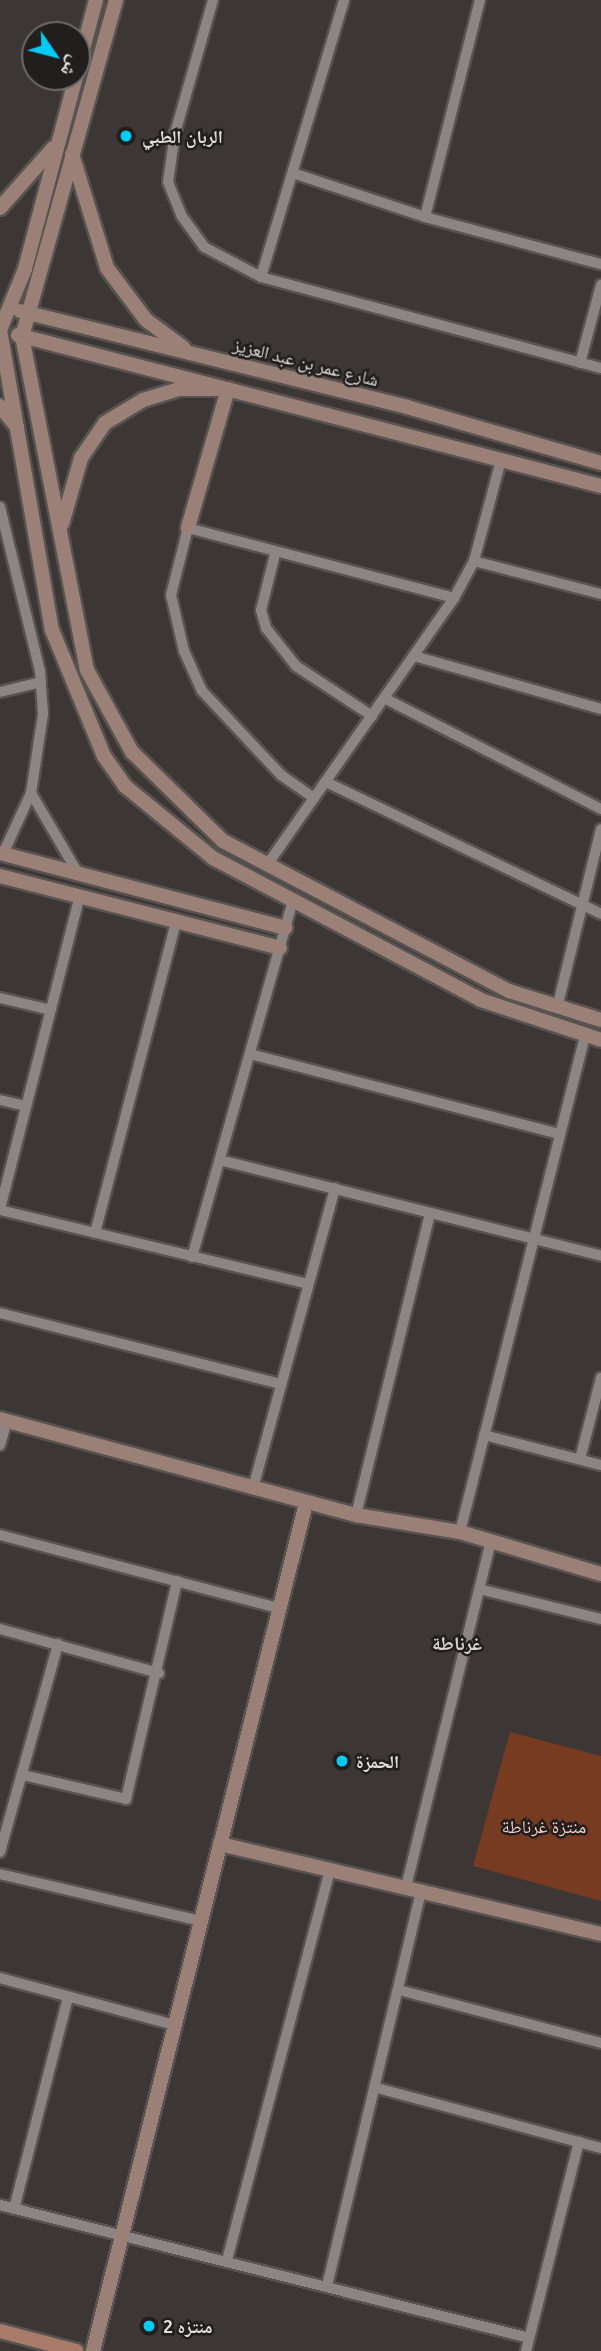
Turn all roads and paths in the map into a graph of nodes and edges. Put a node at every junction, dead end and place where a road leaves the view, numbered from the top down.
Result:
1 (96, 0) edge
2 (116, 0) edge
3 (213, 0) edge
4 (344, 0) edge
5 (480, 0) edge
6 (90, 21) edge
7 (71, 91) edge
8 (58, 142) junction
9 (71, 151) junction
10 (296, 174) junction
11 (0, 208) edge
12 (425, 217) junction
13 (601, 264) edge
14 (261, 277) junction
15 (601, 285) edge
16 (4, 307) edge
17 (27, 312) junction
18 (0, 330) edge
19 (22, 336) junction
20 (191, 353) junction
21 (580, 363) junction
22 (601, 368) edge
23 (228, 389) junction
24 (0, 406) edge
25 (18, 428) junction
26 (501, 460) junction
27 (601, 463) edge
28 (601, 486) edge
29 (0, 507) edge
30 (188, 528) junction
31 (62, 539) junction
32 (275, 554) junction
33 (474, 561) junction
34 (601, 594) edge
35 (454, 598) junction
36 (414, 656) junction
37 (41, 682) junction
38 (0, 692) edge
39 (384, 698) junction
40 (601, 709) edge
41 (372, 716) junction
42 (326, 782) junction
43 (31, 793) junction
44 (314, 798) junction
45 (601, 809) edge
46 (601, 829) edge
47 (1, 854) edge
48 (267, 865) junction
49 (78, 873) junction
50 (0, 876) edge
51 (80, 896) junction
52 (293, 900) junction
53 (581, 909) junction
54 (601, 914) edge
55 (176, 921) junction
56 (285, 928) junction
57 (280, 948) junction
58 (0, 998) edge
59 (557, 1008) junction
60 (51, 1010) junction
61 (601, 1020) edge
62 (585, 1036) junction
63 (601, 1040) edge
64 (250, 1054) junction
65 (0, 1100) edge
66 (26, 1106) junction
67 (560, 1134) junction
68 (220, 1160) junction
69 (334, 1188) junction
70 (0, 1210) edge
71 (430, 1213) junction
72 (94, 1233) junction
73 (533, 1239) junction
74 (601, 1256) edge
75 (192, 1257) junction
76 (308, 1284) junction
77 (0, 1313) edge
78 (601, 1378) edge
79 (281, 1384) junction
80 (4, 1420) edge
81 (484, 1435) junction
82 (0, 1446) edge
83 (580, 1459) junction
84 (601, 1465) edge
85 (253, 1488) junction
86 (306, 1503) junction
87 (356, 1515) junction
88 (460, 1532) junction
89 (0, 1535) edge
90 (489, 1545) junction
91 (601, 1574) edge
92 (177, 1581) junction
93 (479, 1589) junction
94 (279, 1608) junction
95 (601, 1619) edge
96 (0, 1629) edge
97 (58, 1644) junction
98 (159, 1673) junction
99 (23, 1774) junction
100 (220, 1844) junction
101 (0, 1852) edge
102 (330, 1870) junction
103 (0, 1874) edge
104 (413, 1889) junction
105 (201, 1920) junction
106 (601, 1934) edge
107 (0, 1978) edge
108 (399, 1990) junction
109 (68, 1997) junction
110 (174, 2025) junction
111 (601, 2043) edge
112 (377, 2088) junction
113 (579, 2142) junction
114 (601, 2148) edge
115 (0, 2205) edge
116 (14, 2209) junction
117 (122, 2233) junction
118 (227, 2260) junction
119 (327, 2286) junction
120 (0, 2331) edge
121 (529, 2338) junction
122 (76, 2351) edge
123 (93, 2351) edge
124 (526, 2351) edge

1 - 6 street
2 - 9 street
3 - 14 street
4 - 10 street
5 - 12 street
7 - 8 street
8 - 11 street
8 - 16 street
9 - 17 street
9 - 20 street
10 - 12 street
10 - 14 street
12 - 13 street
14 - 21 street
15 - 21 street
16 - 17 street, شارع عمر بن عبد العزيز
16 - 18 street
17 - 19 street
17 - 20 street, شارع عمر بن عبد العزيز
18 - 19 street
18 - 25 street
19 - 23 street
19 - 31 street
20 - 27 street, شارع عمر بن عبد العزيز
21 - 22 street
23 - 26 street
23 - 30 street
23 - 31 street
24 - 25 street
25 - 52 street
26 - 28 street
26 - 33 street
29 - 37 street
30 - 32 street
30 - 44 street
31 - 48 street
32 - 35 street
32 - 41 street
33 - 34 street
33 - 35 street
35 - 36 street
36 - 39 street
36 - 40 street
37 - 38 street
37 - 43 street
39 - 41 street
39 - 45 street
41 - 42 street
42 - 44 street
42 - 53 street
43 - 47 street
43 - 49 street
44 - 48 street
46 - 53 street
47 - 49 street
48 - 59 street
49 - 56 street
50 - 51 street
51 - 55 street
51 - 60 street
52 - 56 street
52 - 62 street
53 - 54 street
53 - 59 street
55 - 57 street
55 - 72 street
56 - 57 street
57 - 64 street
58 - 60 street
59 - 61 street
60 - 66 street
62 - 63 street
62 - 67 street
64 - 67 street
64 - 68 street
65 - 66 street
66 - 70 street
67 - 73 street
68 - 69 street
68 - 75 street
69 - 71 street
69 - 76 street
70 - 72 street
71 - 73 street
71 - 87 street
72 - 75 street
73 - 74 street
73 - 81 street
75 - 76 street
76 - 79 street
77 - 79 street
78 - 83 street
79 - 85 street
80 - 82 street
80 - 85 street
81 - 83 street
81 - 88 street
83 - 84 street
85 - 86 street
86 - 87 street
86 - 94 street
87 - 88 street
88 - 90 street
89 - 92 street
90 - 91 street
90 - 93 street
92 - 94 street
92 - 98 street
93 - 95 street
93 - 104 street
94 - 100 street
96 - 97 street
97 - 98 street
97 - 99 street
98 - 99 street
99 - 101 street
100 - 102 street
100 - 105 street
102 - 104 street
102 - 118 street
103 - 105 street
104 - 106 street
104 - 108 street
105 - 110 street
107 - 109 street
108 - 111 street
108 - 112 street
109 - 110 street
109 - 116 street
110 - 117 street
112 - 113 street
112 - 119 street
113 - 114 street
113 - 121 street
115 - 116 street
116 - 117 street
117 - 118 street
117 - 123 street
118 - 119 street
119 - 121 street
120 - 122 main road
121 - 124 street

